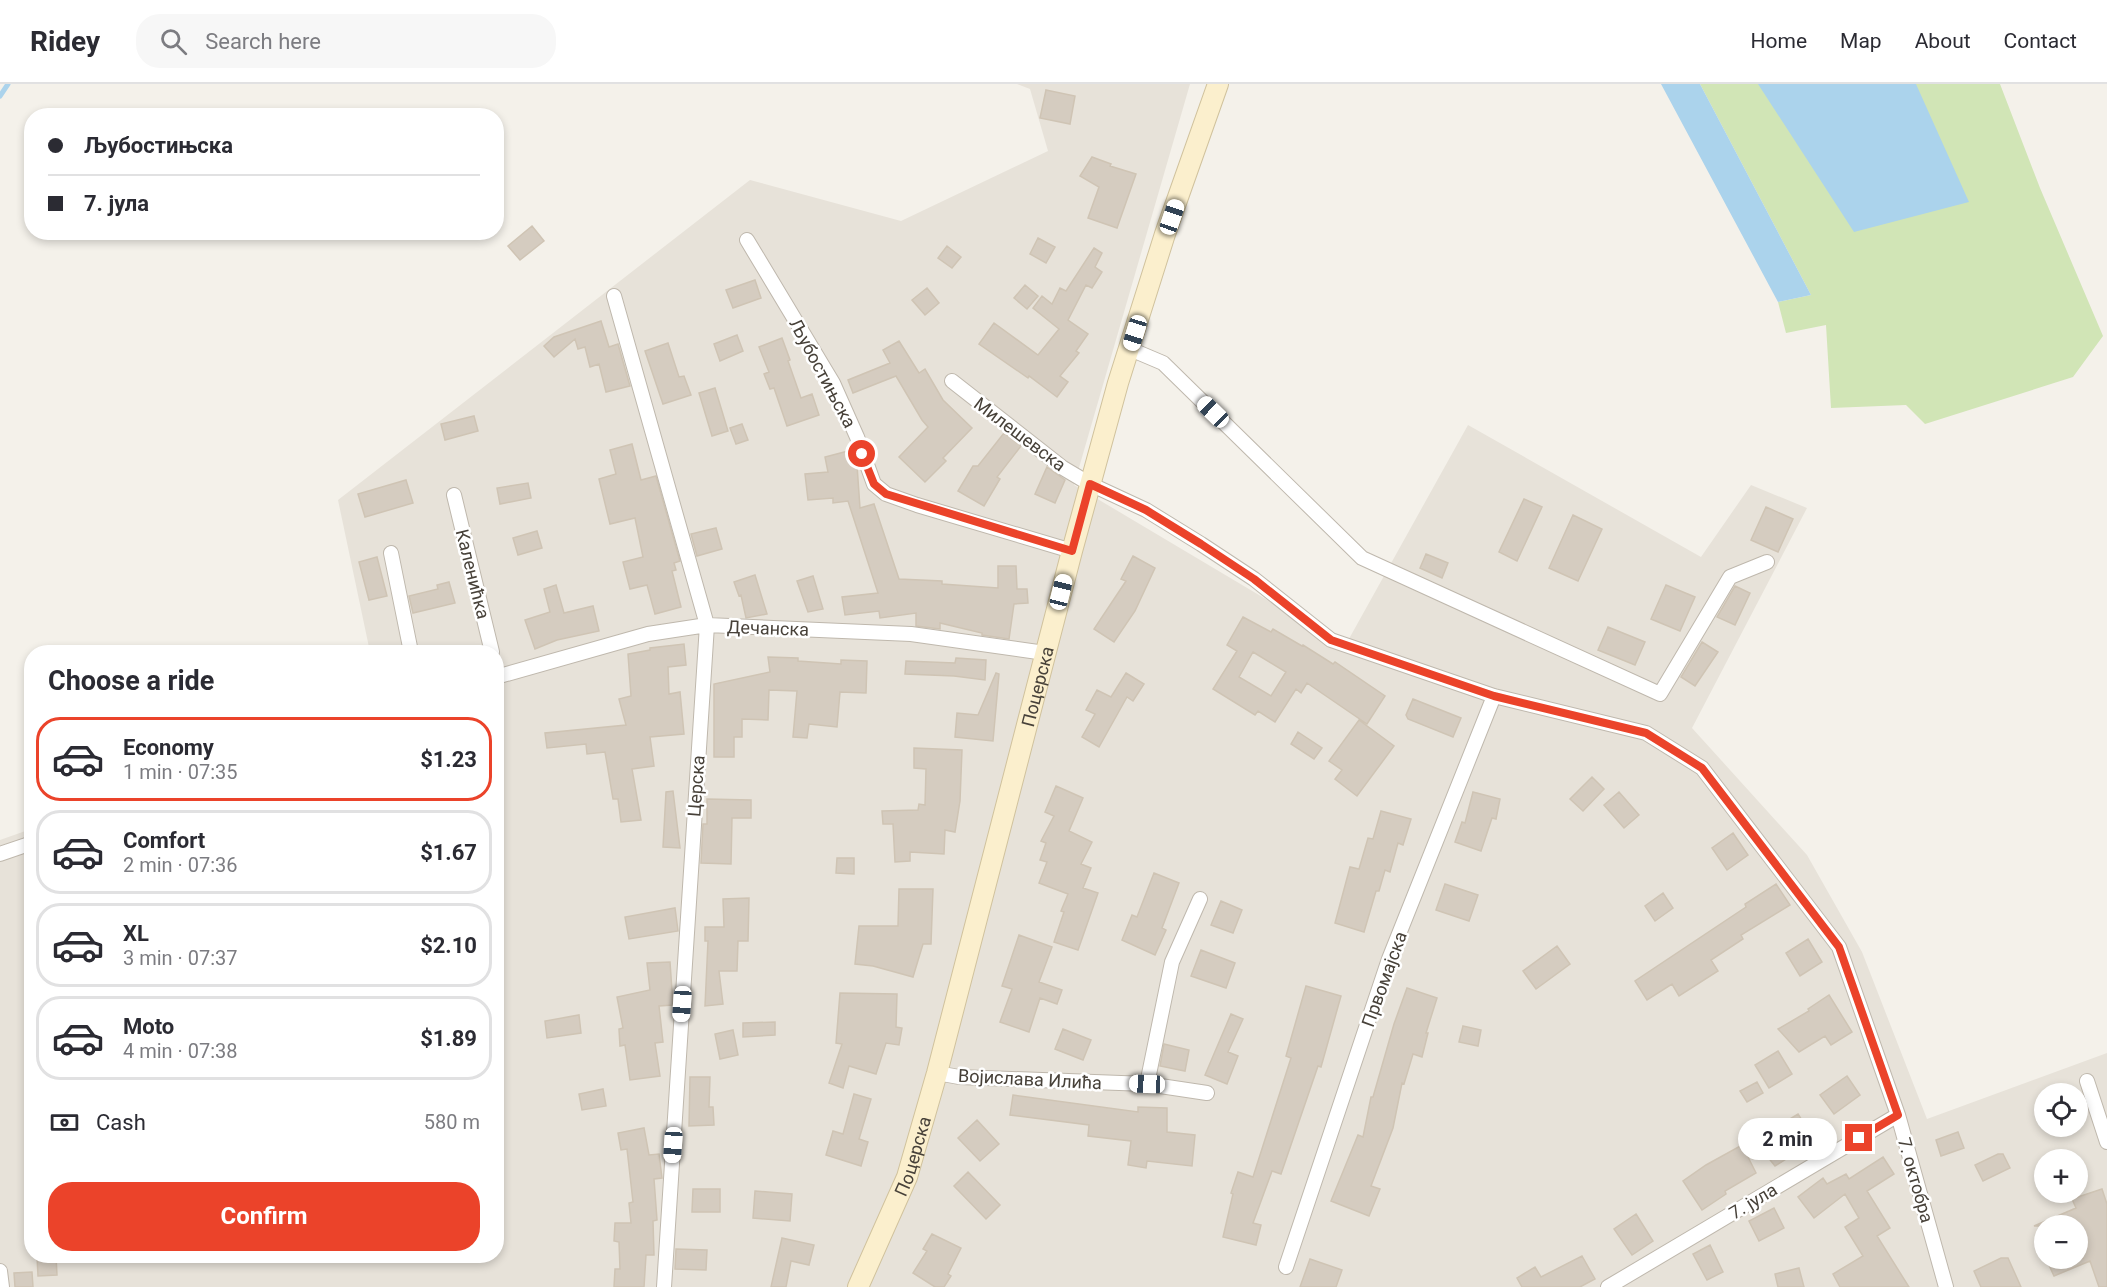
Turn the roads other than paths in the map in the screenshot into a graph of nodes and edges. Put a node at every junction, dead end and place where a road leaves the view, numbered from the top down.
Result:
1 (1218, 84) edge
2 (747, 240) dead end
3 (614, 296) dead end
4 (1130, 349) junction
5 (952, 381) dead end
6 (1090, 484) junction
7 (454, 495) dead end
8 (1072, 551) junction
9 (391, 553) dead end
10 (1767, 562) dead end
11 (707, 626) junction
12 (410, 645) edge
13 (490, 645) edge
14 (1045, 653) junction
15 (504, 674) edge
16 (1494, 696) junction
17 (24, 846) edge
18 (0, 854) edge
19 (1200, 899) dead end
20 (937, 1073) junction
21 (2087, 1081) dead end
22 (1147, 1084) junction
23 (1208, 1094) dead end
24 (1898, 1115) junction
25 (2107, 1143) edge
26 (1286, 1267) dead end
27 (0, 1271) edge
28 (2, 1287) edge
29 (664, 1287) edge
30 (858, 1287) edge
31 (1608, 1287) edge
32 (1946, 1287) edge

1 - 4 main road, Поцерска
2 - 8 street, Љубостињска
3 - 11 street, Церска
4 - 6 main road, Поцерска
4 - 10 street
5 - 6 street, Милешевска
6 - 8 main road, Поцерска
6 - 16 street, 7. октобра
7 - 13 street, Каленићка
8 - 14 main road, Поцерска
9 - 12 street
11 - 14 street, Дечанска
11 - 15 street, Дечанска
11 - 29 street, Церска
14 - 20 main road, Поцерска
16 - 24 street, 7. октобра
16 - 26 street, Првомајска
17 - 18 street
19 - 22 street
20 - 22 street, Војислава Илића
20 - 30 main road, Поцерска
21 - 25 street
22 - 23 street, Војислава Илића
24 - 31 street, 7. јула
24 - 32 street, 7. октобра
27 - 28 street

